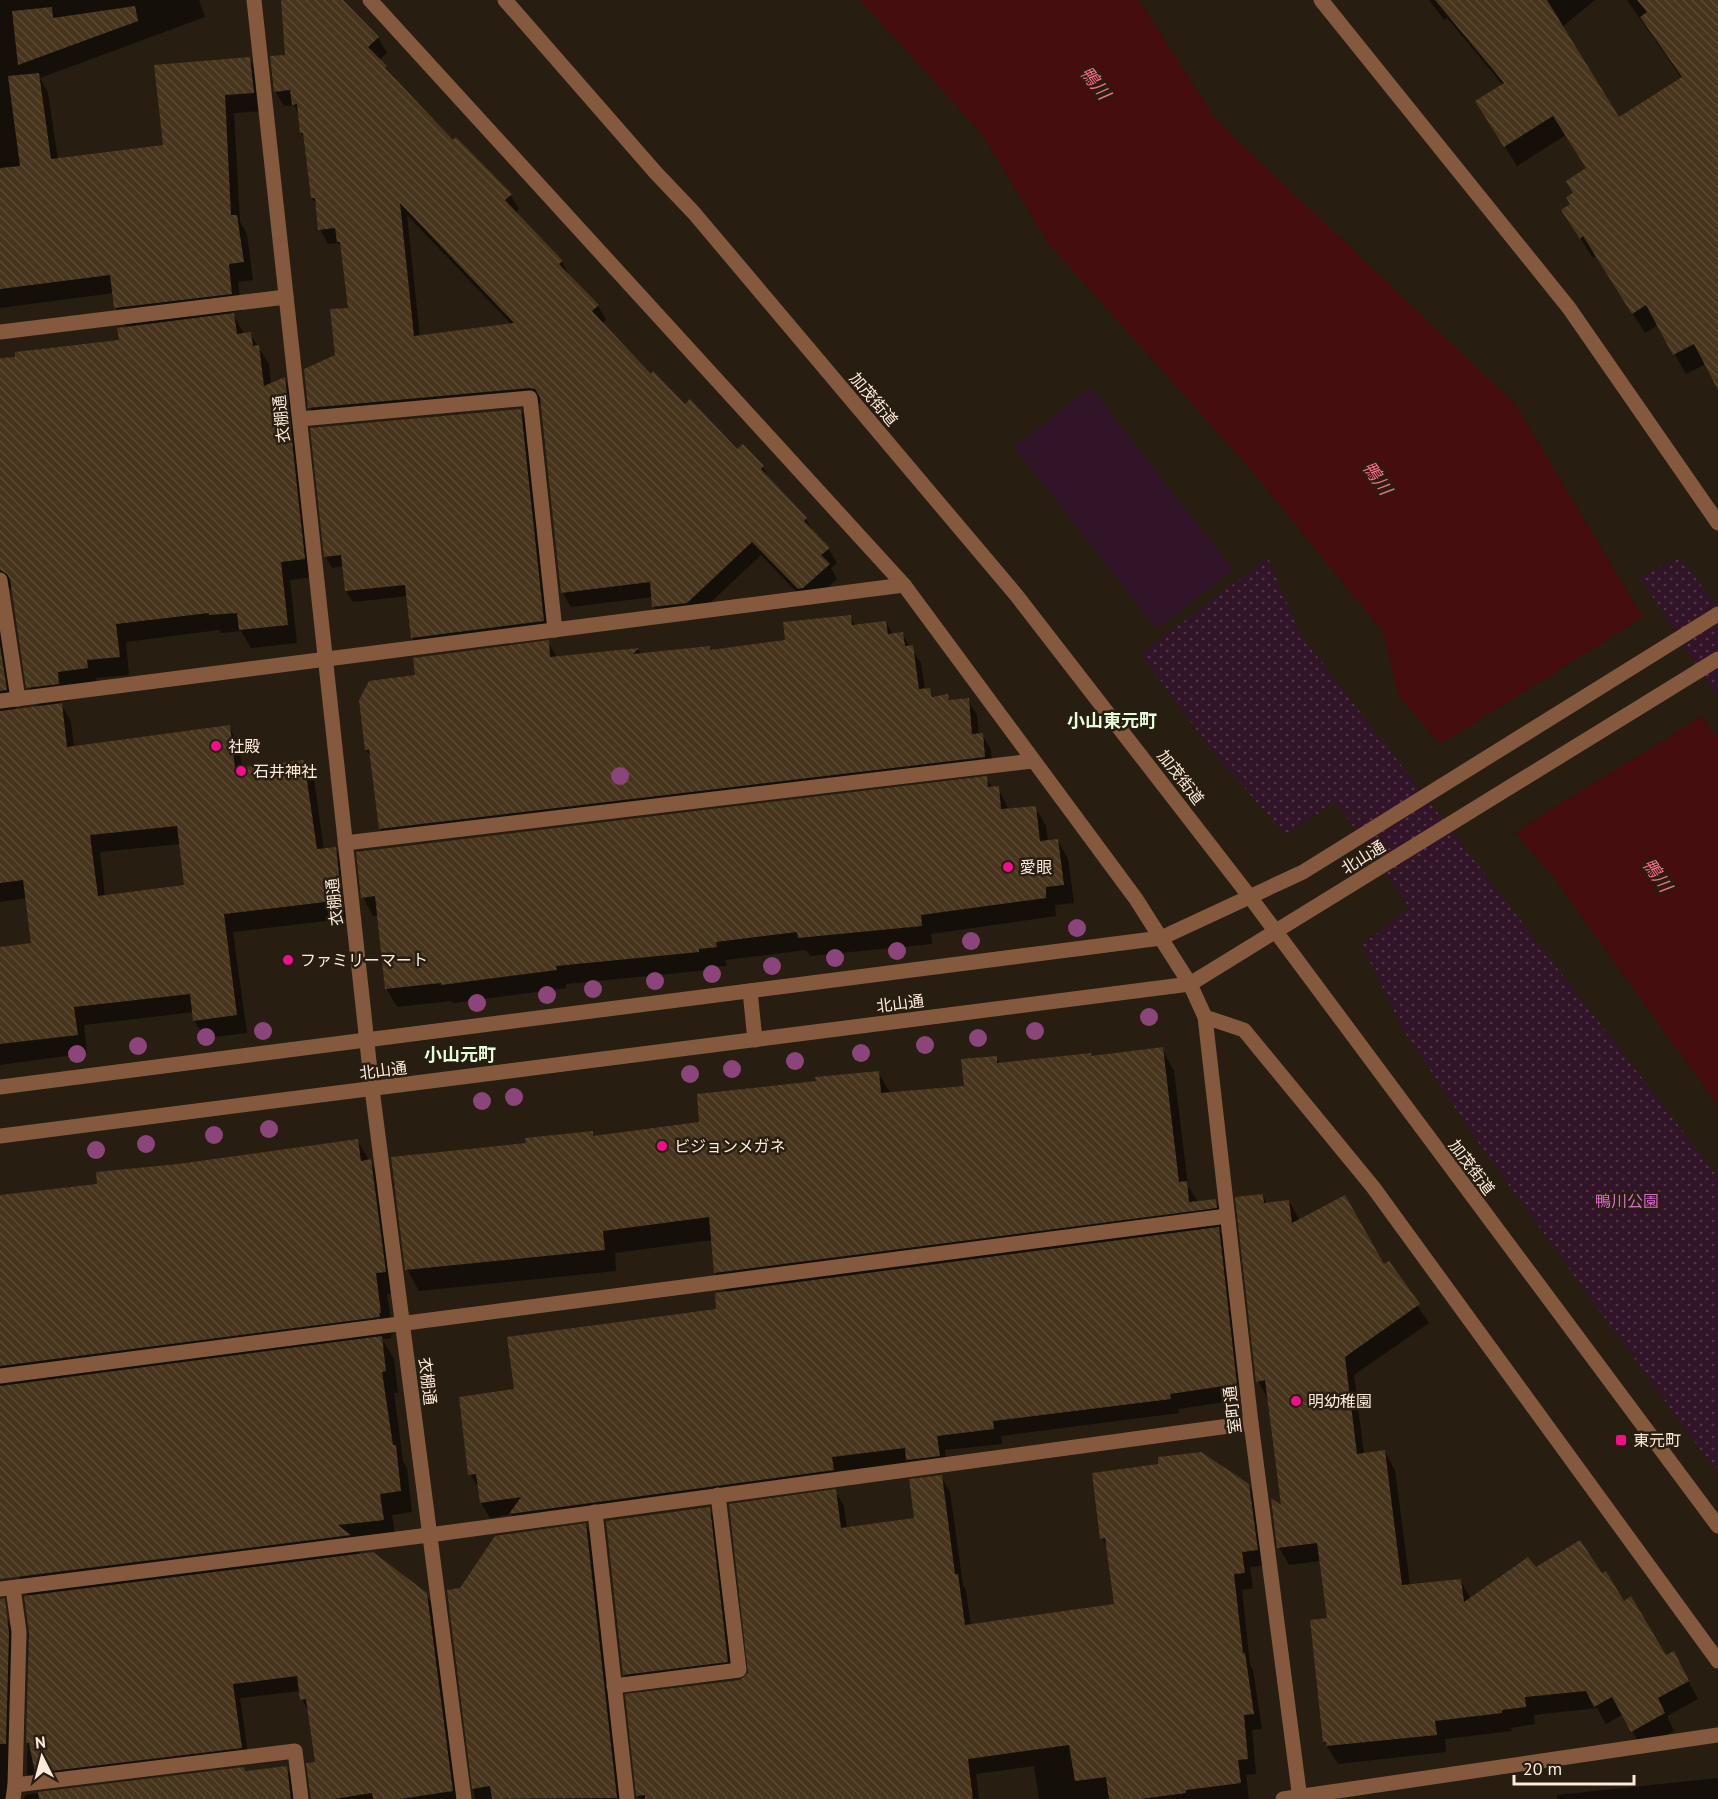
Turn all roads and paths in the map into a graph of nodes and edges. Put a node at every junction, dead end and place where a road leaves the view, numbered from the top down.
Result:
1 (254, 0) edge
2 (370, 0) edge
3 (505, 0) edge
4 (1321, 0) edge
5 (286, 297) junction
6 (0, 332) edge
7 (300, 419) junction
8 (1718, 522) edge
9 (0, 580) edge
10 (904, 585) junction
11 (1718, 614) edge
12 (555, 630) junction
13 (1718, 659) edge
14 (325, 660) junction
15 (18, 699) junction
16 (0, 701) edge
17 (1033, 761) junction
18 (345, 843) junction
19 (1250, 897) junction
20 (1275, 932) junction
21 (1161, 938) junction
22 (1190, 984) junction
23 (750, 991) junction
24 (1205, 1017) junction
25 (366, 1040) junction
26 (755, 1040) junction
27 (0, 1087) edge
28 (372, 1089) junction
29 (0, 1136) edge
30 (1227, 1216) junction
31 (402, 1325) junction
32 (0, 1376) edge
33 (1251, 1423) junction
34 (718, 1495) junction
35 (595, 1512) junction
36 (1718, 1526) edge
37 (429, 1534) junction
38 (7, 1588) edge
39 (1718, 1661) edge
40 (614, 1686) junction
41 (1718, 1735) edge
42 (14, 1792) edge
43 (1299, 1798) edge
44 (301, 1799) edge
45 (464, 1799) edge
46 (627, 1799) edge
47 (1283, 1799) edge

1 - 5 street, 衣棚通
2 - 10 street, 室町通
3 - 19 street, 加茂街道
4 - 8 street
5 - 6 street
5 - 7 street, 衣棚通
7 - 12 street
7 - 14 street, 衣棚通
9 - 15 street
10 - 12 street
10 - 17 street, 室町通
11 - 19 street, 北山通
12 - 14 street
13 - 20 street, 北山通
14 - 15 street
14 - 18 street, 衣棚通
15 - 16 street
17 - 18 street
17 - 21 street, 室町通
18 - 25 street, 衣棚通
19 - 20 street, 加茂街道
19 - 21 street, 北山通
20 - 22 street, 北山通
20 - 36 street, 加茂街道
21 - 22 street, 室町通
21 - 23 street, 北山通
22 - 24 street, 室町通
22 - 26 street, 北山通
23 - 25 street, 北山通
23 - 26 street
24 - 30 street, 室町通
24 - 39 street
25 - 27 street, 北山通
25 - 28 street, 衣棚通
26 - 28 street, 北山通
28 - 29 street, 北山通
28 - 31 street, 衣棚通
30 - 31 street
30 - 33 street, 室町通
31 - 32 street
31 - 37 street, 衣棚通
33 - 34 street
33 - 43 street, 室町通
34 - 35 street
34 - 40 street
35 - 37 street
35 - 40 street
37 - 38 street
37 - 45 street, 衣棚通
38 - 42 street
40 - 46 street
41 - 43 street
42 - 44 street
43 - 47 street

